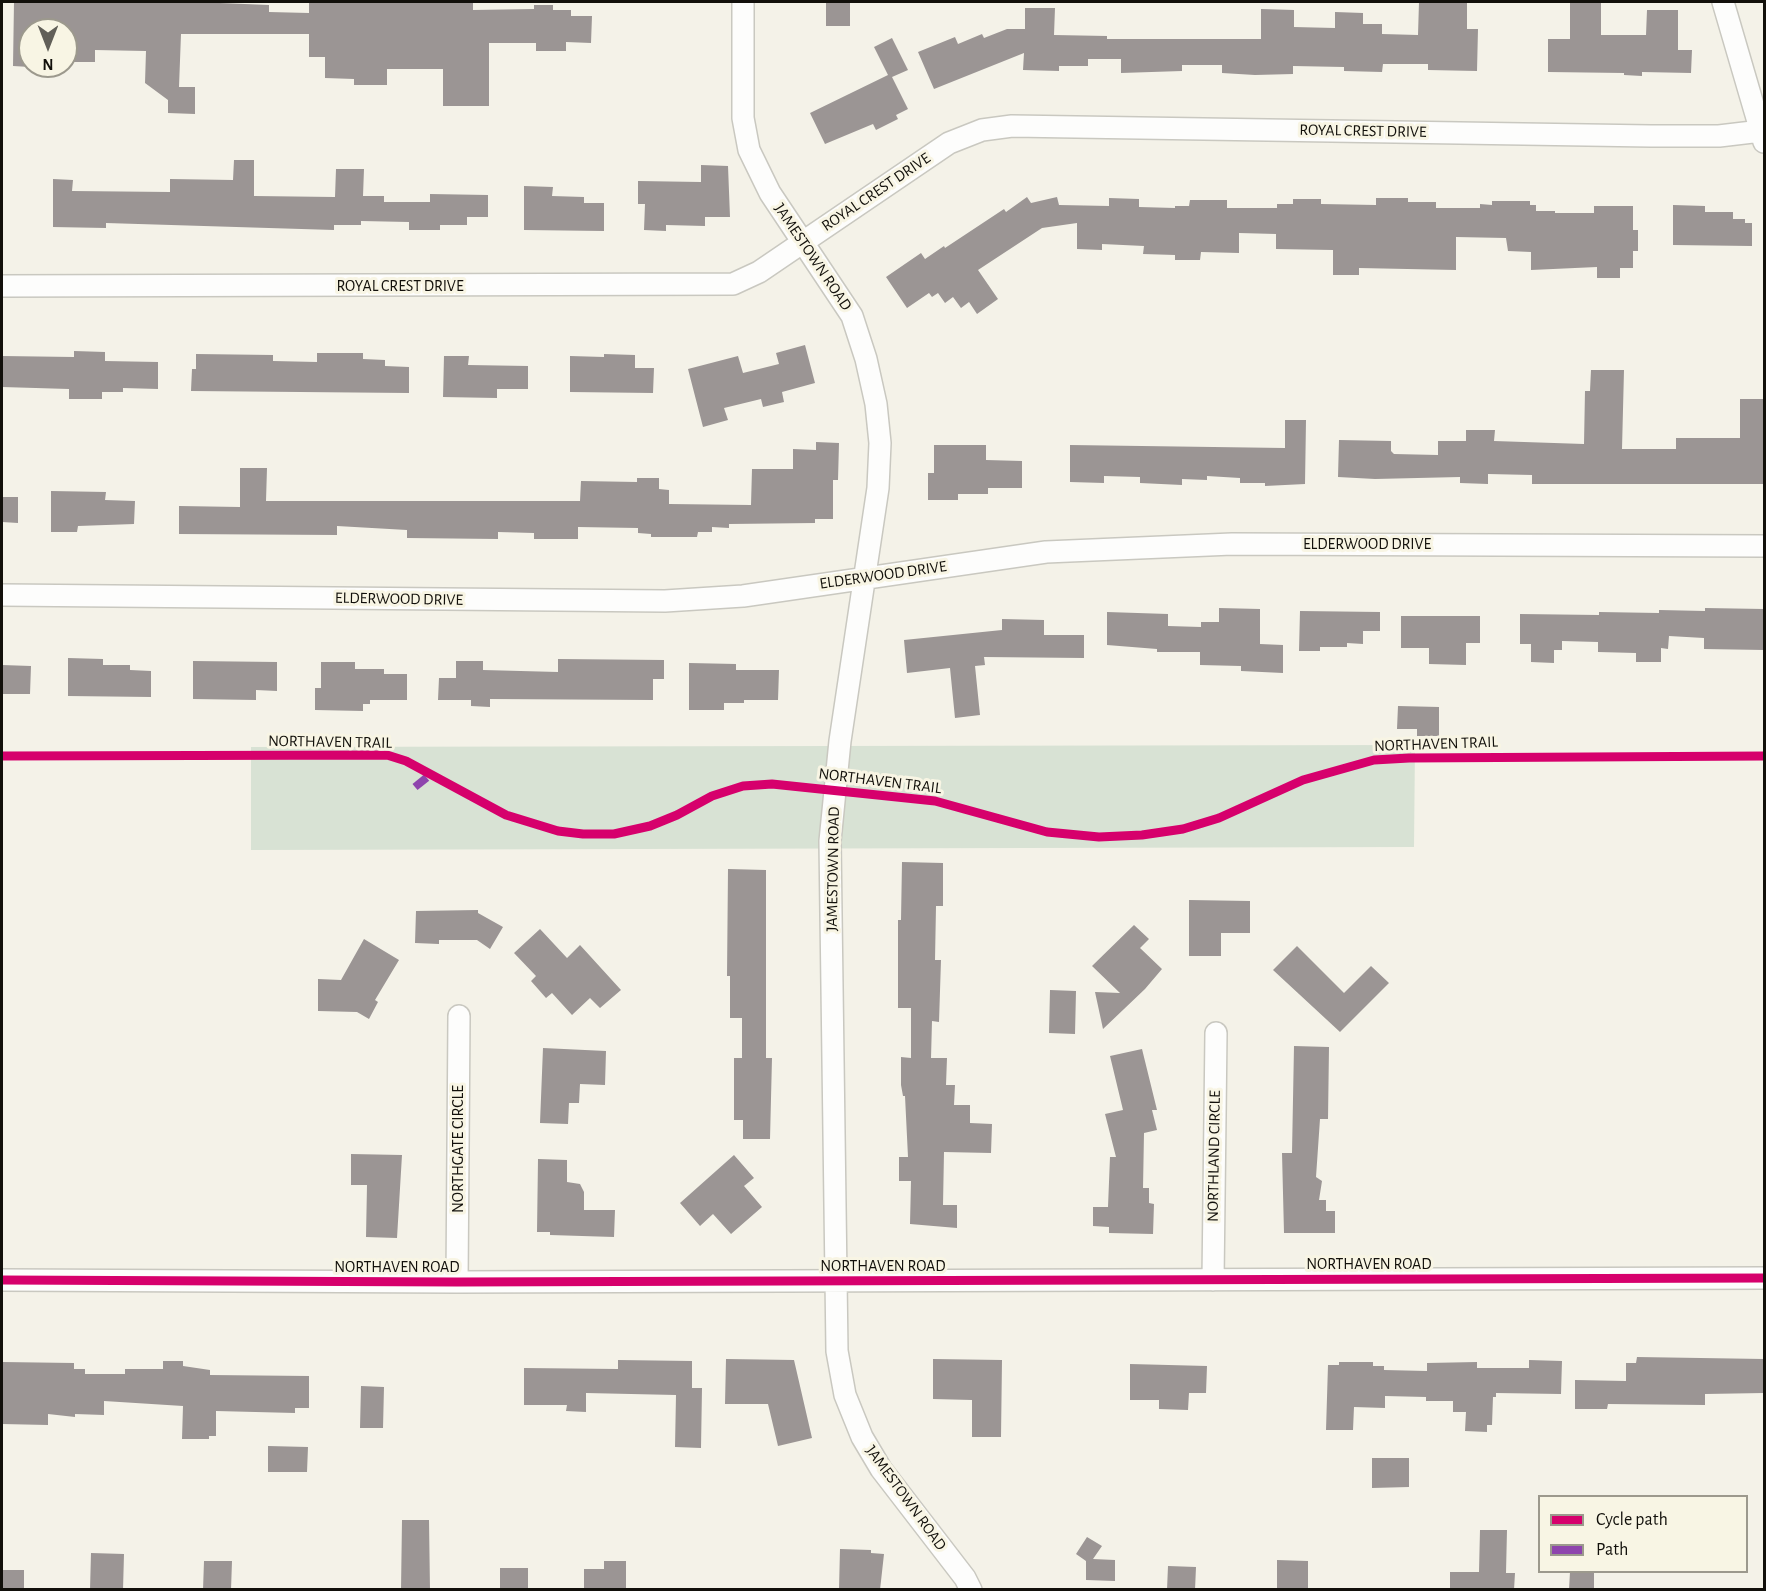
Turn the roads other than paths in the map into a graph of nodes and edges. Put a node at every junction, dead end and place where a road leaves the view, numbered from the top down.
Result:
1 (743, 2) edge
2 (1723, 2) edge
3 (1762, 137) edge
4 (802, 243) junction
5 (2, 286) edge
6 (1764, 546) edge
7 (866, 578) junction
8 (2, 595) edge
9 (459, 1016) dead end
10 (1216, 1033) dead end
11 (1764, 1278) edge
12 (2, 1280) edge
13 (1213, 1280) junction
14 (835, 1281) junction
15 (457, 1282) junction
16 (971, 1590) edge

1 - 4 street, JAMESTOWN ROAD
2 - 3 street
3 - 4 street, ROYAL CREST DRIVE
4 - 5 street, ROYAL CREST DRIVE
4 - 7 street, JAMESTOWN ROAD
6 - 7 street, ELDERWOOD DRIVE
7 - 8 street, ELDERWOOD DRIVE
7 - 14 street, JAMESTOWN ROAD
9 - 15 street, NORTHGATE CIRCLE
10 - 13 street, NORTHLAND CIRCLE
11 - 13 street, NORTHAVEN ROAD
12 - 15 street, NORTHAVEN ROAD
13 - 14 street, NORTHAVEN ROAD
14 - 15 street, NORTHAVEN ROAD
14 - 16 street, JAMESTOWN ROAD

